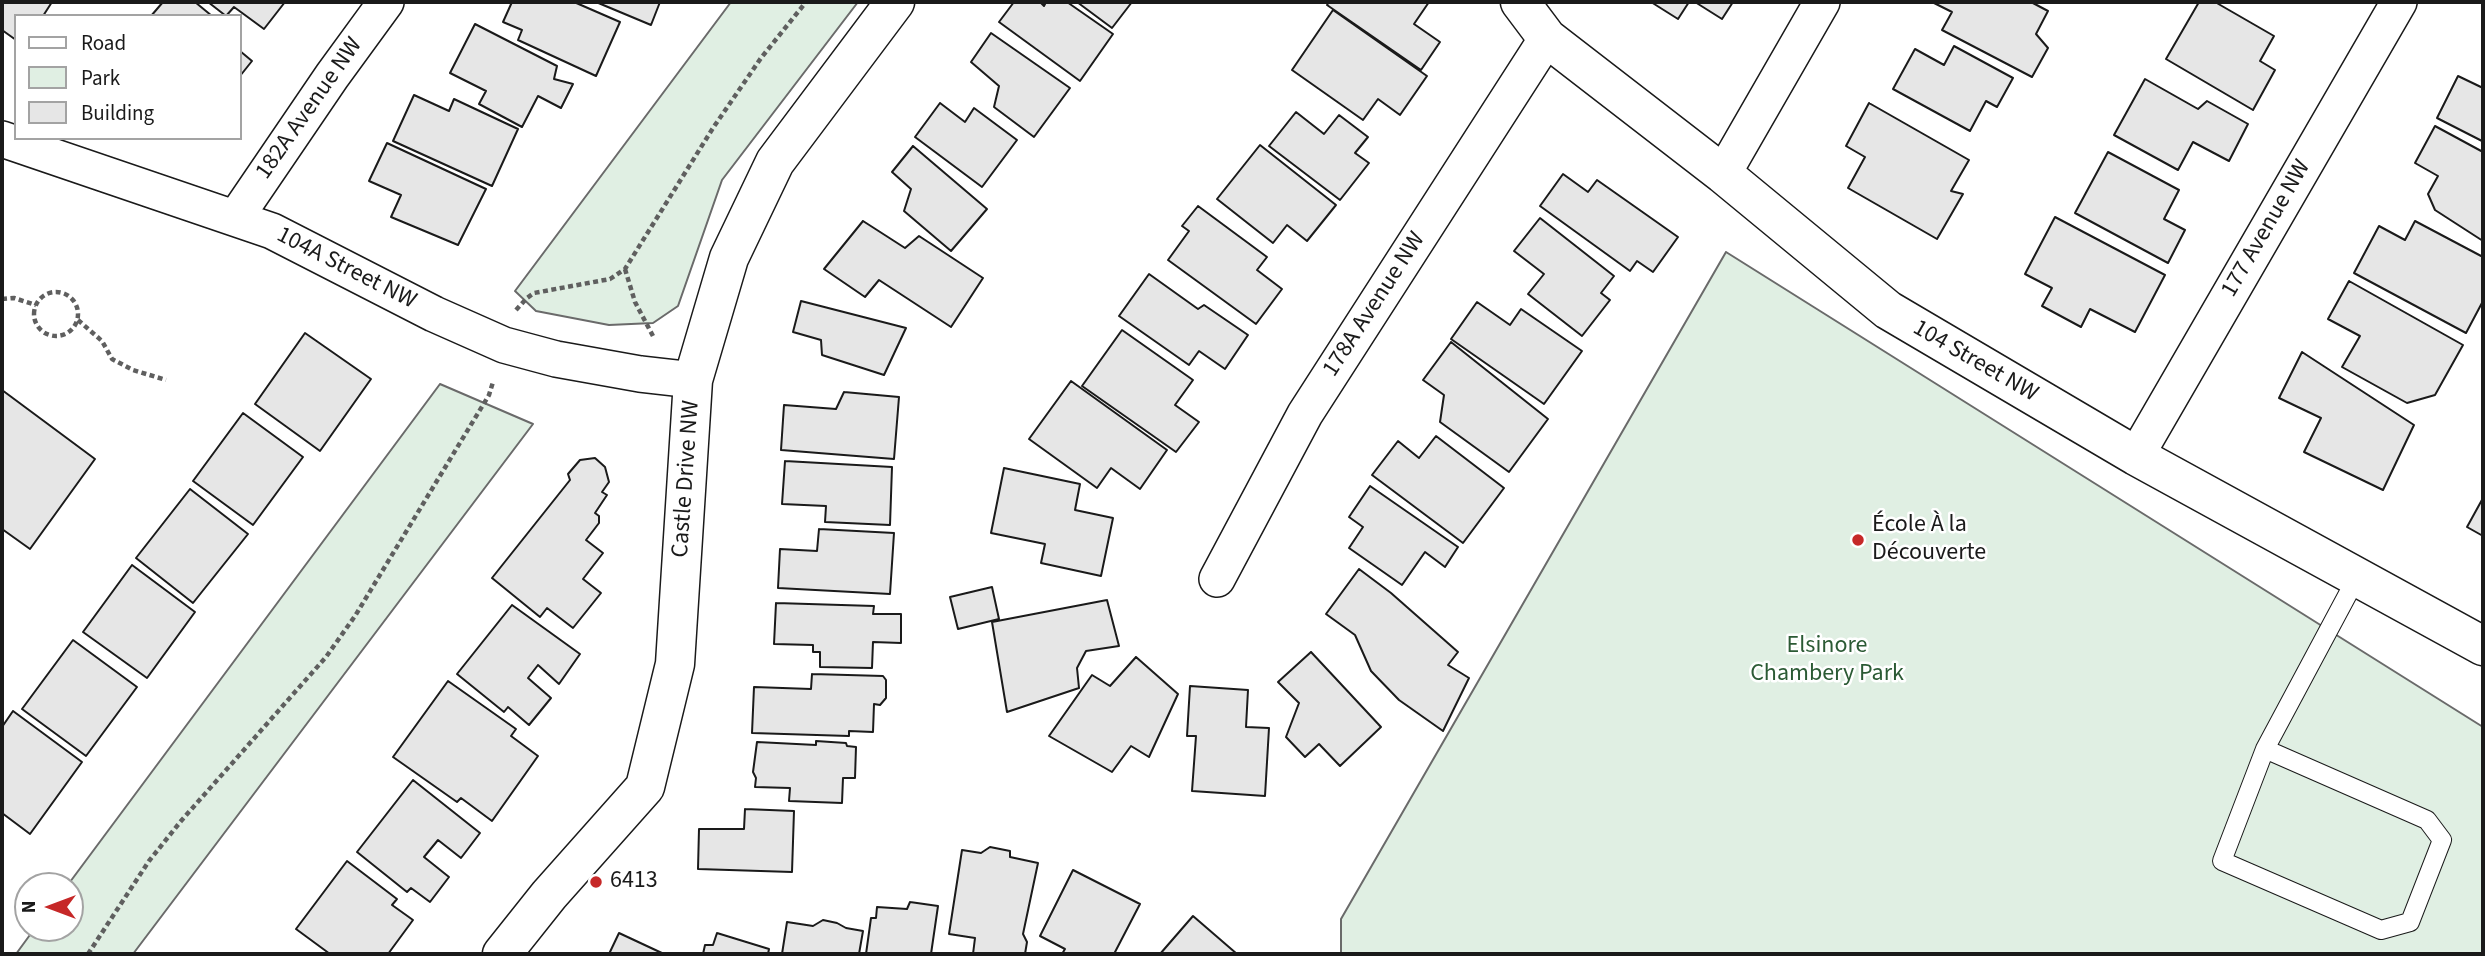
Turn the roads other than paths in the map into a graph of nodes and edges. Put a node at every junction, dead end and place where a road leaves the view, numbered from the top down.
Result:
1 (386, 2) edge
2 (895, 2) edge
3 (1520, 2) edge
4 (1822, 2) edge
5 (2399, 2) edge
6 (1547, 38) junction
7 (2, 139) edge
8 (1723, 174) junction
9 (236, 217) junction
10 (693, 380) junction
11 (2136, 456) junction
12 (2357, 577) junction
13 (1217, 579) dead end
14 (2483, 646) edge
15 (2265, 749) junction
16 (502, 954) edge

1 - 9 street, 182A Avenue NW
2 - 10 street, Castle Drive NW
3 - 6 street, 104 Street NW
4 - 8 street
5 - 11 street, 177 Avenue NW
6 - 8 street, 104 Street NW
6 - 13 street, 178A Avenue NW
7 - 9 street, 104A Street NW
8 - 11 street, 104 Street NW
9 - 10 street, 104A Street NW
10 - 16 street, Castle Drive NW
11 - 12 street, 104 Street NW
12 - 14 street, 104 Street NW
12 - 15 lane
15 - 15 lane

